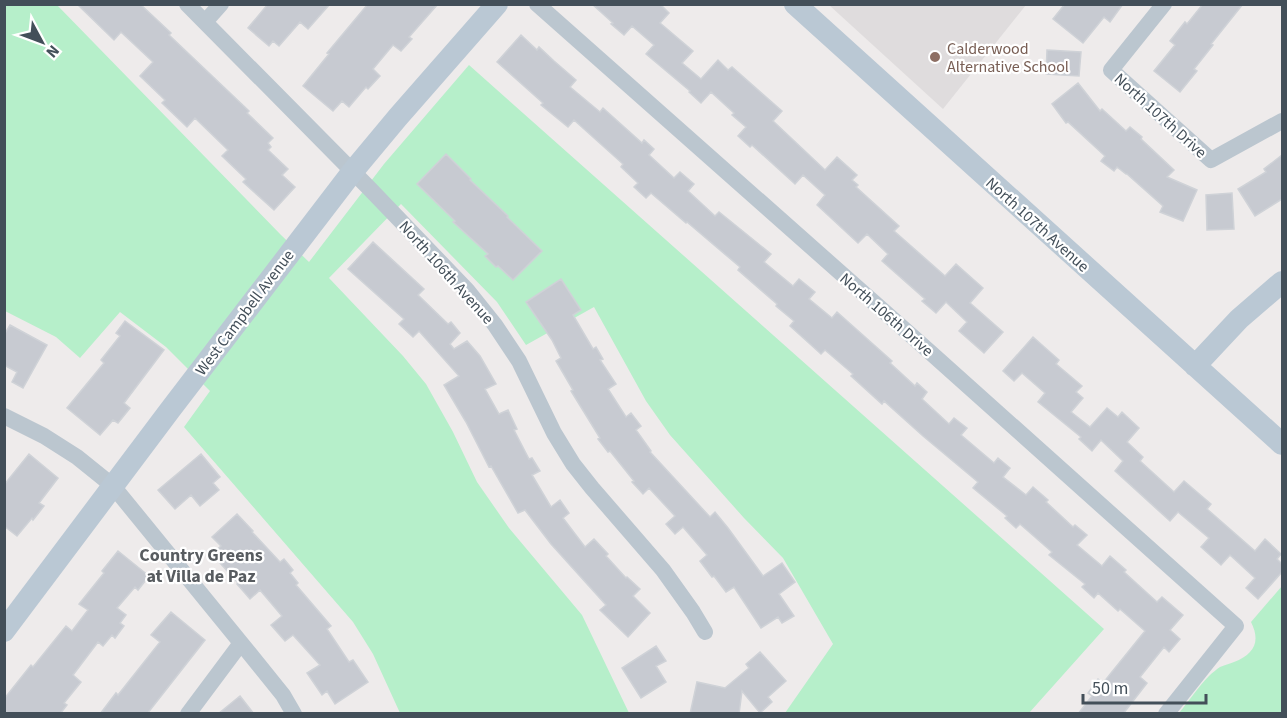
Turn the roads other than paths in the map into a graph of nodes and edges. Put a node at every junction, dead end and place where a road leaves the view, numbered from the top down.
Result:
1 (187, 4) edge
2 (221, 4) edge
3 (497, 4) edge
4 (537, 4) edge
5 (795, 4) edge
6 (1164, 4) edge
7 (205, 22) junction
8 (1282, 122) edge
9 (352, 171) junction
10 (1282, 282) edge
11 (1196, 366) junction
12 (4, 416) edge
13 (1282, 444) edge
14 (113, 486) junction
15 (4, 631) edge
16 (705, 633) dead end
17 (241, 643) junction
18 (188, 714) edge
19 (294, 714) edge
20 (1166, 714) edge

1 - 7 street, North 106th Avenue
2 - 7 street
3 - 9 street, West Campbell Avenue
4 - 20 street, North 106th Drive
5 - 11 street, North 107th Avenue
6 - 8 street, North 107th Drive
7 - 9 street, North 106th Avenue
9 - 14 street, West Campbell Avenue
9 - 16 street, North 106th Avenue
10 - 11 street
11 - 13 street, North 107th Avenue
12 - 14 street
14 - 15 street, West Campbell Avenue
14 - 17 street
17 - 18 street
17 - 19 street

